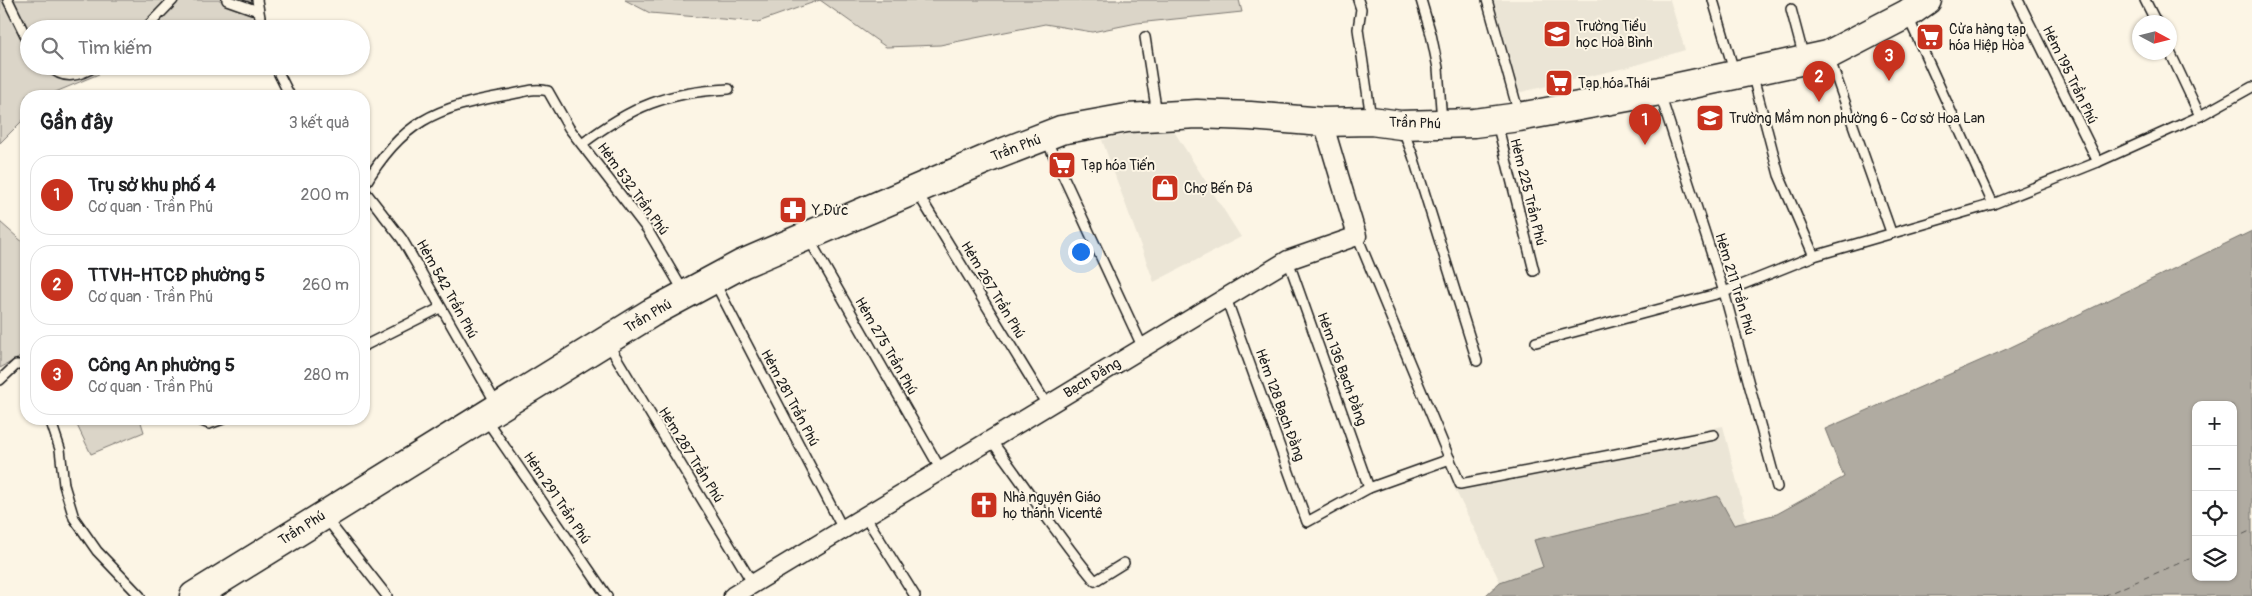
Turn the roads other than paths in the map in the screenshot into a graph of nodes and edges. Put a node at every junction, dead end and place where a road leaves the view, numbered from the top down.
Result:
1 (8, 0) edge
2 (173, 0) edge
3 (227, 0) edge
4 (256, 0) edge
5 (1358, 0) edge
6 (1421, 0) edge
7 (1487, 0) edge
8 (1713, 0) edge
9 (2018, 0) edge
10 (2145, 0) edge
11 (1917, 7) edge
12 (1791, 9) dead end
13 (258, 11) junction
14 (2152, 15) edge
15 (154, 20) edge
16 (260, 20) edge
17 (20, 24) edge
18 (1144, 37) dead end
19 (1816, 58) junction
20 (2174, 60) edge
21 (1743, 72) junction
22 (62, 75) edge
23 (76, 75) edge
24 (280, 75) edge
25 (2252, 87) edge
26 (730, 89) dead end
27 (287, 90) edge
28 (1660, 91) junction
29 (2200, 116) junction
30 (1157, 117) junction
31 (1508, 118) junction
32 (1371, 120) junction
33 (1322, 122) junction
34 (1401, 125) junction
35 (1442, 125) junction
36 (1045, 137) junction
37 (582, 144) junction
38 (2098, 162) junction
39 (370, 175) edge
40 (916, 190) junction
41 (370, 198) edge
42 (1993, 204) junction
43 (1891, 232) junction
44 (808, 236) junction
45 (1357, 236) junction
46 (1814, 256) junction
47 (1288, 260) junction
48 (1534, 271) dead end
49 (713, 280) junction
50 (1724, 292) junction
51 (685, 295) junction
52 (1226, 298) junction
53 (440, 308) junction
54 (606, 340) junction
55 (1536, 342) dead end
56 (370, 343) edge
57 (1143, 348) junction
58 (1477, 361) dead end
59 (20, 365) edge
60 (0, 380) edge
61 (1047, 405) junction
62 (491, 412) junction
63 (52, 425) edge
64 (1714, 436) dead end
65 (990, 439) junction
66 (1450, 459) junction
67 (941, 470) junction
68 (1776, 487) dead end
69 (1369, 488) junction
70 (324, 515) junction
71 (865, 516) junction
72 (843, 529) junction
73 (1124, 563) dead end
74 (743, 592) edge
75 (140, 596) edge
76 (194, 596) edge
77 (387, 596) edge
78 (607, 596) edge
79 (915, 596) edge

1 - 17 lane
2 - 15 lane
3 - 13 lane
4 - 13 lane
5 - 32 lane
6 - 35 lane
7 - 31 lane, Hẻm 225 Trần Phú
8 - 21 lane
9 - 38 lane, Hẻm 195 Trần Phú
10 - 14 lane
11 - 19 main road, Trần Phú
11 - 42 lane
12 - 19 lane
13 - 16 lane
18 - 30 lane
19 - 21 main road, Trần Phú
19 - 43 lane
20 - 29 lane
21 - 28 main road, Trần Phú
21 - 46 lane
22 - 23 lane
24 - 27 lane
25 - 29 lane
26 - 37 lane
28 - 31 main road, Trần Phú
28 - 50 lane, Hẻm 211 Trần Phú
29 - 38 lane
30 - 33 main road, Trần Phú
30 - 36 main road, Trần Phú
31 - 35 main road, Trần Phú
31 - 48 lane, Hẻm 225 Trần Phú
32 - 33 main road, Trần Phú
32 - 34 main road, Trần Phú
33 - 45 street
34 - 35 main road, Trần Phú
34 - 58 lane
36 - 40 main road, Trần Phú
36 - 57 lane
37 - 39 lane, Hẻm 532 Trần Phú
37 - 51 lane, Hẻm 532 Trần Phú
38 - 42 lane
40 - 44 main road, Trần Phú
40 - 61 lane, Hẻm 267 Trần Phú
41 - 53 lane, Hẻm 542 Trần Phú
42 - 43 lane
43 - 46 lane
44 - 49 main road, Trần Phú
44 - 67 lane, Hẻm 275 Trần Phú
45 - 47 street, Bạch Đằng
45 - 66 lane
46 - 50 lane
47 - 52 street, Bạch Đằng
47 - 69 lane, Hẻm 136 Bạch Đằng
49 - 51 main road, Trần Phú
49 - 72 lane, Hẻm 281 Trần Phú
50 - 55 lane
50 - 68 lane, Hẻm 211 Trần Phú
51 - 54 main road, Trần Phú
52 - 57 street, Bạch Đằng
52 - 69 lane, Hẻm 128 Bạch Đằng
53 - 56 lane
53 - 62 lane, Hẻm 542 Trần Phú
54 - 62 main road, Trần Phú
54 - 74 lane, Hẻm 287 Trần Phú
57 - 61 street, Bạch Đằng
59 - 60 lane
61 - 65 street, Bạch Đằng
62 - 70 main road, Trần Phú
62 - 78 lane, Hẻm 291 Trần Phú
63 - 75 lane
64 - 66 lane
65 - 67 street, Bạch Đằng
65 - 73 lane
66 - 69 lane
67 - 71 street, Bạch Đằng
70 - 76 main road, Trần Phú
70 - 77 lane
71 - 72 street, Bạch Đằng
71 - 79 lane
72 - 74 street, Bạch Đằng

